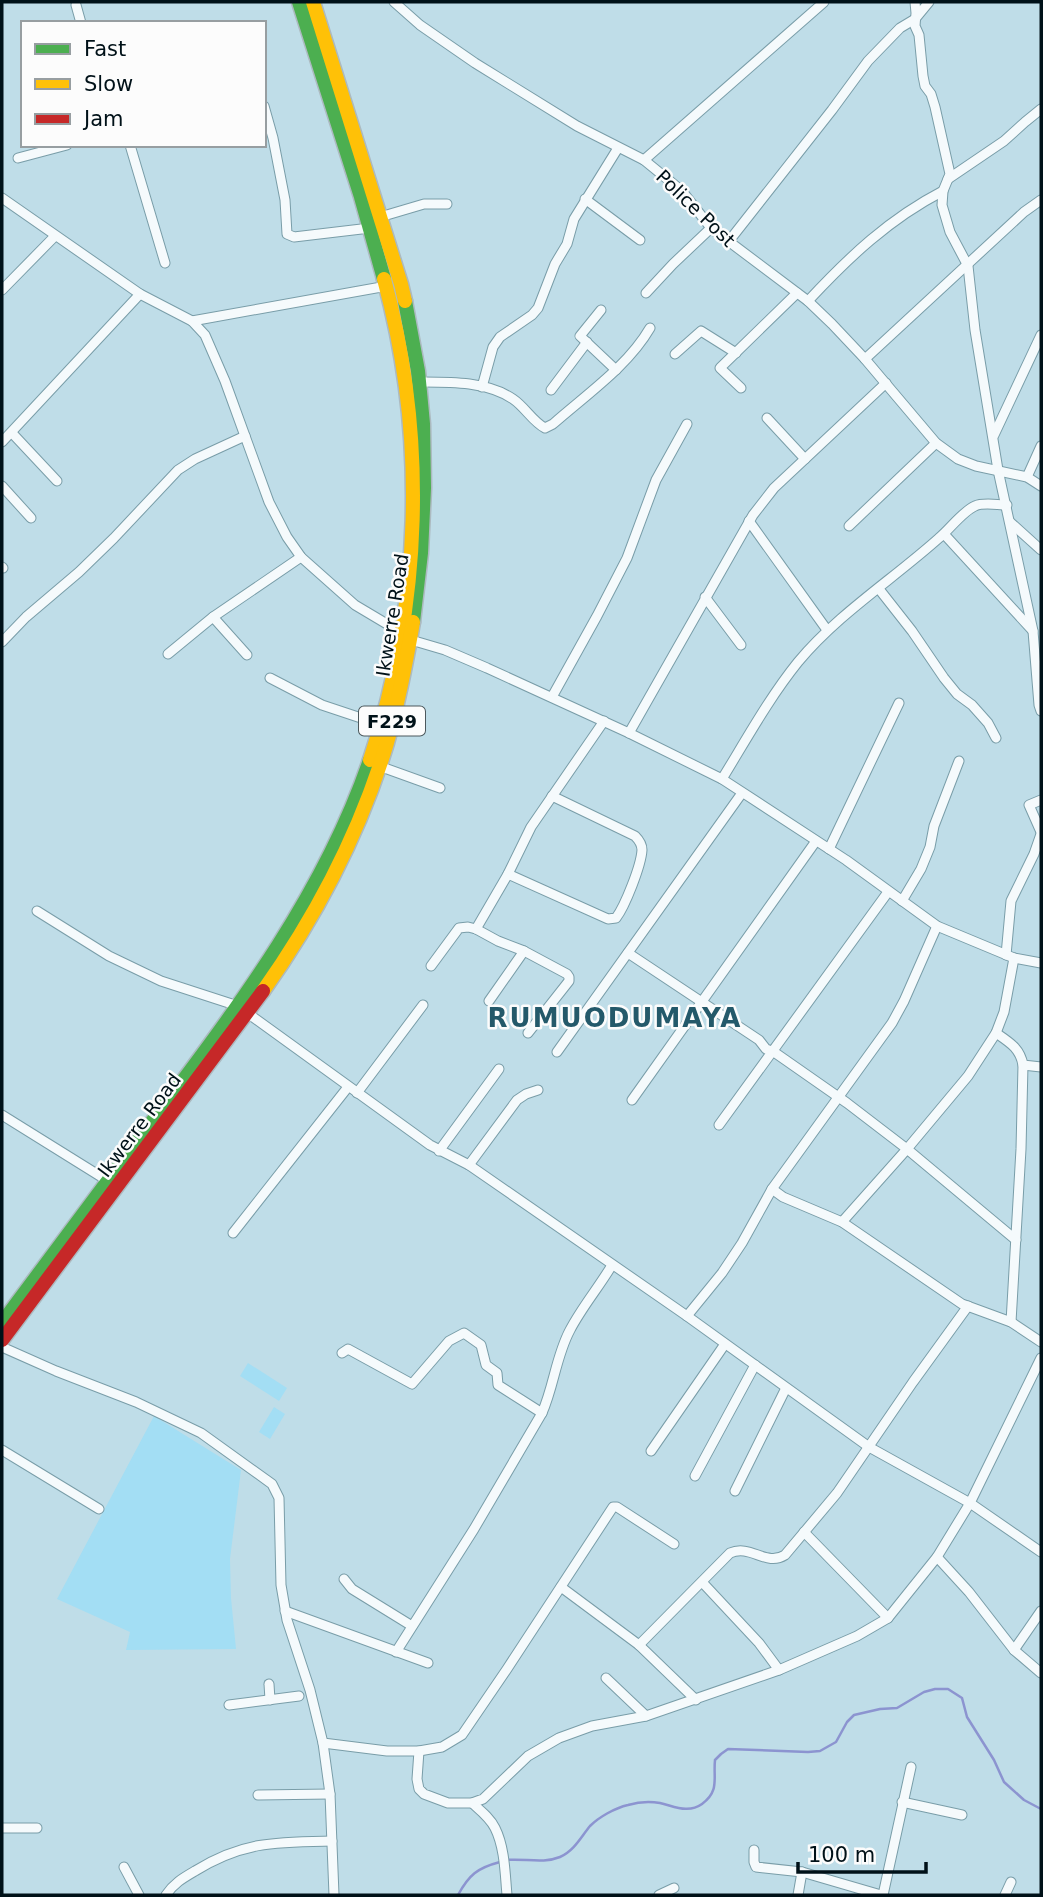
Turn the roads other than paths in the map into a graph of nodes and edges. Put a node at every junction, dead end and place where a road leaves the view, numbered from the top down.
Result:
1 (299, 2) edge
2 (313, 2) edge
3 (394, 2) edge
4 (824, 2) edge
5 (915, 2) edge
6 (929, 2) edge
7 (76, 5) dead end
8 (915, 19) junction
9 (80, 21) edge
10 (1041, 109) edge
11 (266, 113) edge
12 (59, 147) edge
13 (131, 147) edge
14 (618, 148) junction
15 (18, 158) dead end
16 (644, 160) junction
17 (948, 179) junction
18 (943, 191) junction
19 (2, 198) edge
20 (585, 199) junction
21 (1041, 200) edge
22 (447, 204) dead end
23 (375, 223) junction
24 (711, 228) junction
25 (55, 236) junction
26 (639, 240) dead end
27 (729, 241) junction
28 (165, 262) dead end
29 (968, 266) junction
30 (387, 286) junction
31 (2, 290) edge
32 (646, 293) dead end
33 (797, 293) junction
34 (140, 294) junction
35 (808, 301) junction
36 (601, 310) dead end
37 (192, 321) junction
38 (650, 328) dead end
39 (1041, 335) edge
40 (587, 342) junction
41 (736, 353) junction
42 (675, 354) dead end
43 (865, 359) junction
44 (615, 370) junction
45 (418, 382) junction
46 (886, 383) junction
47 (482, 387) junction
48 (741, 387) dead end
49 (551, 390) dead end
50 (767, 418) dead end
51 (687, 424) dead end
52 (12, 433) junction
53 (993, 435) junction
54 (245, 436) junction
55 (2, 442) edge
56 (936, 443) junction
57 (1041, 446) edge
58 (805, 459) junction
59 (998, 470) junction
60 (1027, 477) junction
61 (57, 481) dead end
62 (2, 486) edge
63 (1041, 486) edge
64 (1007, 505) junction
65 (31, 519) dead end
66 (749, 521) junction
67 (1010, 522) junction
68 (849, 526) dead end
69 (944, 534) junction
70 (1041, 550) edge
71 (302, 557) junction
72 (879, 589) junction
73 (705, 597) junction
74 (213, 617) junction
75 (827, 630) junction
76 (1033, 631) junction
77 (407, 637) junction
78 (2, 642) edge
79 (741, 645) dead end
80 (168, 654) dead end
81 (247, 655) dead end
82 (270, 678) dead end
83 (552, 697) junction
84 (899, 703) dead end
85 (1041, 711) edge
86 (604, 721) junction
87 (382, 724) junction
88 (629, 733) junction
89 (996, 738) dead end
90 (959, 761) dead end
91 (379, 765) junction
92 (722, 779) junction
93 (440, 788) dead end
94 (742, 793) junction
95 (552, 796) junction
96 (1041, 800) edge
97 (1041, 833) edge
98 (816, 841) junction
99 (829, 849) junction
100 (508, 874) junction
101 (888, 892) junction
102 (902, 901) junction
103 (37, 911) dead end
104 (937, 926) junction
105 (476, 929) junction
106 (524, 951) junction
107 (628, 953) junction
108 (1010, 957) junction
109 (1041, 963) edge
110 (431, 967) dead end
111 (489, 1001) dead end
112 (702, 1002) junction
113 (424, 1005) dead end
114 (242, 1009) junction
115 (528, 1033) dead end
116 (996, 1033) junction
117 (557, 1052) dead end
118 (774, 1052) junction
119 (1023, 1065) junction
120 (1041, 1067) edge
121 (499, 1069) dead end
122 (348, 1087) junction
123 (538, 1090) dead end
124 (357, 1093) junction
125 (838, 1097) junction
126 (632, 1100) dead end
127 (2, 1115) edge
128 (719, 1125) dead end
129 (907, 1149) junction
130 (439, 1151) junction
131 (469, 1165) junction
132 (108, 1181) junction
133 (772, 1189) junction
134 (842, 1222) junction
135 (233, 1233) dead end
136 (1016, 1240) junction
137 (612, 1265) junction
138 (968, 1306) junction
139 (687, 1317) junction
140 (1012, 1322) junction
141 (2, 1323) edge
142 (2, 1340) edge
143 (1041, 1342) edge
144 (725, 1344) junction
145 (2, 1347) edge
146 (342, 1353) dead end
147 (1041, 1358) edge
148 (755, 1365) junction
149 (786, 1388) junction
150 (542, 1413) junction
151 (869, 1447) junction
152 (2, 1450) edge
153 (651, 1451) dead end
154 (695, 1476) dead end
155 (735, 1491) dead end
156 (970, 1503) junction
157 (99, 1509) dead end
158 (804, 1532) junction
159 (674, 1544) dead end
160 (1041, 1552) edge
161 (937, 1557) junction
162 (344, 1579) dead end
163 (702, 1582) junction
164 (561, 1587) junction
165 (285, 1611) junction
166 (1041, 1611) edge
167 (888, 1618) junction
168 (412, 1626) junction
169 (639, 1645) junction
170 (1014, 1650) junction
171 (397, 1651) junction
172 (428, 1663) dead end
173 (779, 1670) junction
174 (1041, 1673) edge
175 (606, 1678) dead end
176 (269, 1684) dead end
177 (299, 1696) dead end
178 (270, 1700) junction
179 (696, 1700) junction
180 (229, 1705) dead end
181 (646, 1716) junction
182 (323, 1743) junction
183 (418, 1751) junction
184 (911, 1767) dead end
185 (330, 1794) junction
186 (258, 1795) dead end
187 (902, 1802) junction
188 (472, 1803) junction
189 (962, 1815) dead end
190 (2, 1828) edge
191 (37, 1828) dead end
192 (332, 1841) junction
193 (754, 1850) dead end
194 (124, 1867) dead end
195 (802, 1872) junction
196 (1011, 1882) dead end
197 (674, 1888) dead end
198 (139, 1895) edge
199 (166, 1895) edge
200 (334, 1895) edge
201 (508, 1895) edge
202 (659, 1895) edge
203 (798, 1895) edge
204 (882, 1895) edge
205 (1005, 1895) edge

1 - 23 main road, F229
2 - 23 main road, Ikwerre Road / F229
3 - 14 street, Police Post
4 - 16 street
5 - 8 street
6 - 8 street
7 - 9 street
8 - 17 street
8 - 27 street
10 - 17 street
11 - 23 street
12 - 15 street
13 - 28 street
14 - 16 street, Police Post
14 - 20 street
16 - 24 street, Police Post
17 - 18 street
18 - 29 street
18 - 35 street
19 - 25 street
20 - 26 street
20 - 47 street
21 - 29 street
22 - 23 street
23 - 30 main road, F229
23 - 45 main road, Ikwerre Road / F229
24 - 27 street, Police Post
24 - 32 street
25 - 31 street
25 - 34 street
27 - 33 street, Police Post
29 - 43 street
29 - 53 street
30 - 37 street
30 - 77 main road, F229
33 - 35 street, Police Post
33 - 41 street
34 - 37 street
34 - 52 street
35 - 43 street, Police Post
36 - 40 street
37 - 54 street
38 - 44 street
39 - 53 street
40 - 44 street
40 - 49 street
41 - 42 street
41 - 48 street
43 - 46 street, Police Post
44 - 47 street
45 - 47 street
45 - 77 main road, Ikwerre Road / F229
46 - 56 street, Police Post
46 - 58 street
50 - 58 street
51 - 83 street
52 - 55 street
52 - 61 street
53 - 59 street
54 - 71 street
54 - 78 street
56 - 59 street, Police Post
56 - 68 street
57 - 60 street
58 - 66 street
59 - 60 street, Police Post
59 - 64 street
60 - 63 street, Police Post
62 - 65 street
64 - 67 street
64 - 69 street
66 - 73 street
66 - 75 street
67 - 70 street
67 - 76 street
69 - 72 street
69 - 76 street
71 - 74 street
71 - 77 street
72 - 75 street
72 - 89 street
73 - 79 street
73 - 88 street
74 - 80 street
74 - 81 street
75 - 92 street
76 - 85 street
77 - 83 street
77 - 87 main road, F229
77 - 91 main road, Ikwerre Road / F229
82 - 87 street
83 - 86 street
84 - 99 street
86 - 88 street
86 - 95 street
87 - 114 main road, F229
88 - 92 street
90 - 102 street
91 - 93 street
91 - 114 main road, Ikwerre Road / F229
92 - 94 street
94 - 98 street
94 - 107 street
95 - 100 street
95 - 100 street
96 - 97 street
97 - 108 street
98 - 99 street
98 - 112 street
99 - 101 street
100 - 105 street
101 - 102 street
101 - 118 street
102 - 104 street
103 - 114 street
104 - 108 street
104 - 125 street
105 - 106 street
105 - 110 street
106 - 111 street
106 - 115 street
107 - 112 street
107 - 117 street
108 - 109 street
108 - 116 street
112 - 118 street
112 - 126 street
113 - 124 street
114 - 122 street
114 - 132 main road, F229
114 - 142 main road, Ikwerre Road / F229
116 - 119 street
116 - 129 street
118 - 125 street
118 - 128 street
119 - 120 street
119 - 136 street
121 - 130 street
122 - 124 street
122 - 135 street
123 - 131 street
124 - 130 street
125 - 129 street
125 - 133 street
127 - 132 street
129 - 134 street
129 - 136 street
130 - 131 street
131 - 137 street
132 - 141 main road, F229
133 - 134 street
133 - 139 street
134 - 138 street
136 - 140 street
137 - 139 street
137 - 150 street
138 - 140 street
138 - 151 street
139 - 144 street
140 - 143 street
144 - 148 street
144 - 153 street
145 - 165 street
146 - 150 street
147 - 156 street
148 - 149 street
148 - 154 street
149 - 151 street
149 - 155 street
150 - 168 street
151 - 156 street
151 - 158 street
152 - 157 street
156 - 160 street
156 - 161 street
158 - 163 street
158 - 167 street
159 - 164 street
161 - 167 street
161 - 170 street
162 - 168 street
163 - 169 street
163 - 173 street
164 - 169 street
164 - 183 street
165 - 171 street
165 - 182 street
166 - 170 street
167 - 173 street
168 - 171 street
169 - 179 street
170 - 174 street
171 - 172 street
173 - 179 street
175 - 181 street
176 - 178 street
177 - 178 street
178 - 180 street
179 - 181 street
181 - 188 street
182 - 183 street
182 - 185 street
183 - 188 street
184 - 187 street
185 - 186 street
185 - 192 street
187 - 189 street
187 - 204 street
188 - 201 street
190 - 191 street
192 - 199 street
192 - 200 street
193 - 195 street
194 - 198 street
195 - 203 street
195 - 204 street
196 - 205 street
197 - 202 street

